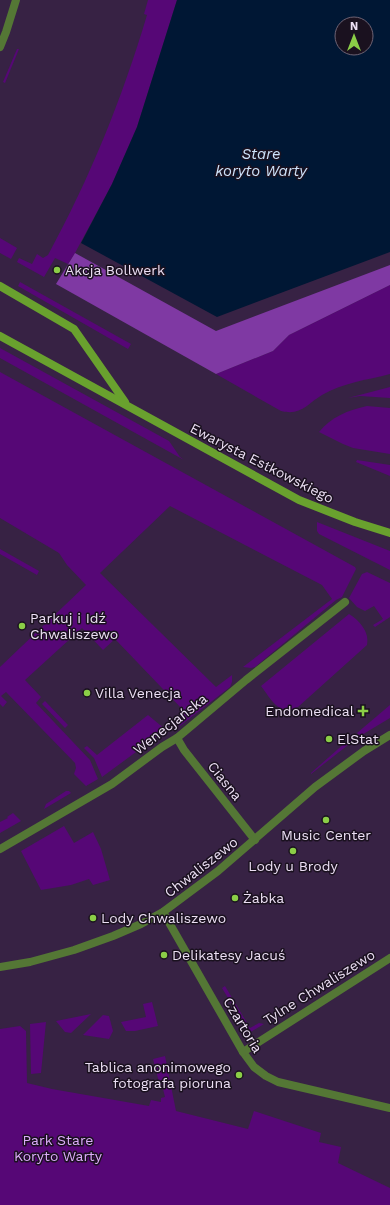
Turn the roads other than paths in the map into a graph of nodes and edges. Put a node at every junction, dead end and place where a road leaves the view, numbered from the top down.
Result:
1 (16, 0) edge
2 (0, 47) edge
3 (0, 286) edge
4 (0, 336) edge
5 (127, 406) junction
6 (390, 533) edge
7 (345, 602) dead end
8 (390, 734) edge
9 (177, 738) junction
10 (255, 840) junction
11 (0, 849) edge
12 (163, 912) junction
13 (390, 958) edge
14 (0, 967) edge
15 (243, 1052) junction
16 (390, 1108) edge

1 - 2 street
3 - 5 street, Ewarysta Estkowskiego
4 - 5 street, Ewarysta Estkowskiego
5 - 6 street, Ewarysta Estkowskiego
7 - 9 street, Wenecjańska
8 - 10 street, Chwaliszewo
9 - 10 street, Ciasna
9 - 11 street, Wenecjańska
10 - 12 street, Chwaliszewo
12 - 14 street, Chwaliszewo
12 - 15 street, Czartoria
13 - 15 street, Tylne Chwaliszewo
15 - 16 street, Czartoria

